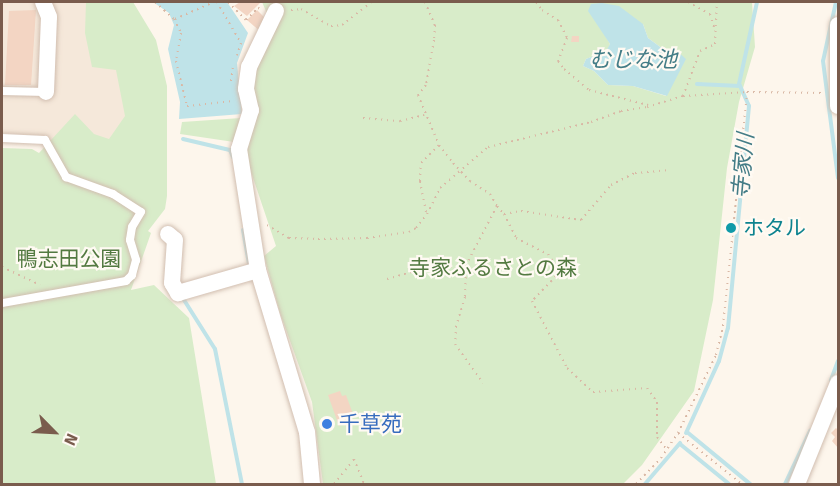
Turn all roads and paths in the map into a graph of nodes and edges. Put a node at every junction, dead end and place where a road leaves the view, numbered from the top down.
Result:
1 (43, 2) edge
2 (155, 2) edge
3 (215, 2) edge
4 (228, 2) edge
5 (371, 2) edge
6 (425, 2) edge
7 (536, 2) edge
8 (688, 2) edge
9 (717, 2) edge
10 (301, 9) dead end
11 (276, 11) joint
12 (174, 19) junction
13 (838, 25) edge
14 (715, 30) junction
15 (231, 84) dead end
16 (2, 91) edge
17 (46, 92) joint
18 (232, 92) dead end
19 (747, 92) junction
20 (682, 96) junction
21 (666, 99) junction
22 (838, 100) edge
23 (424, 115) junction
24 (363, 118) dead end
25 (2, 138) edge
26 (439, 145) junction
27 (670, 170) dead end
28 (497, 206) junction
29 (427, 214) junction
30 (504, 214) junction
31 (250, 219) junction
32 (168, 234) dead end
33 (466, 265) junction
34 (2, 267) edge
35 (258, 270) junction
36 (387, 279) dead end
37 (58, 294) junction
38 (2, 303) edge
39 (483, 383) dead end
40 (838, 383) edge
41 (678, 434) junction
42 (667, 450) junction
43 (312, 484) edge
44 (334, 484) edge
45 (364, 484) edge
46 (636, 484) edge
47 (742, 484) edge
48 (797, 484) edge

1 - 17 street
2 - 12 path
3 - 12 path
3 - 15 path
4 - 11 path
5 - 10 path
6 - 23 path
7 - 21 path
8 - 14 path
9 - 14 path
11 - 31 street
12 - 18 path
13 - 22 street
14 - 20 path
16 - 17 lane
19 - 20 path
19 - 22 path
19 - 41 path
20 - 21 path
21 - 29 path
23 - 24 path
23 - 26 path
25 - 37 lane
26 - 28 path, bridge
26 - 29 path
27 - 30 path
28 - 30 path
28 - 33 path
29 - 31 path
30 - 42 path
31 - 35 street
32 - 35 street
33 - 36 path
33 - 39 path
34 - 37 path
35 - 43 street
37 - 38 lane
40 - 48 street
41 - 42 path
41 - 47 path
42 - 46 path
44 - 45 path

